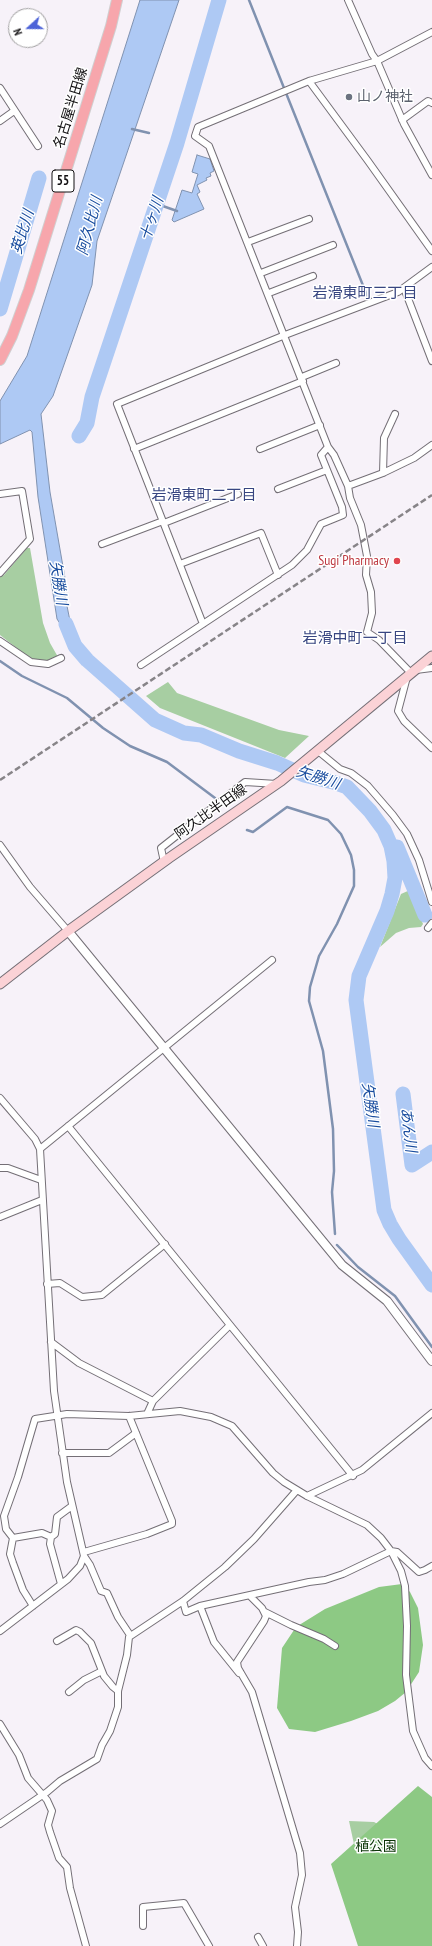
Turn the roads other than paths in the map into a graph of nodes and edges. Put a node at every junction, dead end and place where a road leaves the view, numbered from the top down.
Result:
1 (117, 0) edge
2 (348, 0) edge
3 (432, 32) edge
4 (377, 61) junction
5 (309, 81) junction
6 (0, 88) edge
7 (432, 103) edge
8 (14, 111) junction
9 (402, 120) junction
10 (0, 121) edge
11 (38, 146) dead end
12 (432, 175) edge
13 (309, 219) dead end
14 (248, 242) junction
15 (333, 245) dead end
16 (432, 250) edge
17 (432, 267) edge
18 (261, 273) junction
19 (314, 276) dead end
20 (404, 288) junction
21 (269, 293) junction
22 (285, 335) junction
23 (0, 360) edge
24 (432, 361) edge
25 (336, 363) dead end
26 (302, 379) junction
27 (395, 414) dead end
28 (320, 425) junction
29 (432, 445) edge
30 (328, 447) junction
31 (134, 449) junction
32 (260, 449) dead end
33 (327, 470) junction
34 (383, 473) junction
35 (348, 486) junction
36 (278, 489) dead end
37 (0, 494) edge
38 (238, 494) dead end
39 (163, 522) junction
40 (102, 544) dead end
41 (180, 564) junction
42 (0, 573) edge
43 (278, 575) junction
44 (203, 624) junction
45 (0, 641) edge
46 (432, 656) edge
47 (61, 658) dead end
48 (141, 665) dead end
49 (432, 668) edge
50 (411, 673) junction
51 (432, 748) edge
52 (318, 751) junction
53 (279, 782) junction
54 (0, 845) edge
55 (164, 862) junction
56 (432, 902) edge
57 (432, 923) edge
58 (430, 930) edge
59 (68, 931) junction
60 (272, 960) dead end
61 (0, 984) edge
62 (164, 1048) junction
63 (0, 1098) edge
64 (68, 1126) junction
65 (40, 1149) junction
66 (0, 1168) edge
67 (41, 1180) junction
68 (42, 1200) junction
69 (0, 1217) edge
70 (165, 1244) junction
71 (47, 1284) junction
72 (230, 1325) junction
73 (51, 1342) junction
74 (432, 1361) edge
75 (153, 1401) junction
76 (432, 1413) edge
77 (147, 1414) junction
78 (58, 1416) junction
79 (129, 1416) junction
80 (136, 1434) junction
81 (62, 1452) junction
82 (353, 1476) junction
83 (297, 1490) junction
84 (307, 1496) junction
85 (72, 1506) junction
86 (3, 1510) edge
87 (51, 1537) junction
88 (13, 1538) junction
89 (391, 1551) junction
90 (84, 1554) junction
91 (432, 1566) edge
92 (61, 1584) junction
93 (250, 1596) junction
94 (183, 1601) junction
95 (33, 1606) junction
96 (200, 1606) junction
97 (265, 1612) junction
98 (0, 1631) edge
99 (130, 1634) junction
100 (57, 1641) dead end
101 (335, 1646) dead end
102 (102, 1671) junction
103 (240, 1674) junction
104 (118, 1691) junction
105 (70, 1692) dead end
106 (0, 1724) edge
107 (432, 1766) edge
108 (43, 1795) junction
109 (0, 1824) edge
110 (143, 1926) dead end
111 (258, 1937) dead end
112 (86, 1946) edge
113 (209, 1946) edge
114 (263, 1946) edge
115 (297, 1946) edge

1 - 23 main road, 名古屋半田線 / 55
2 - 4 street
3 - 4 street
4 - 5 street
4 - 9 street
5 - 14 street
5 - 16 street
6 - 8 street
7 - 9 street
8 - 10 street
8 - 11 street
9 - 12 street
13 - 14 street
14 - 18 street
15 - 18 street
17 - 20 street
18 - 21 street
19 - 21 street
20 - 22 street
20 - 24 street
21 - 22 street
22 - 26 street
22 - 31 street
25 - 26 street
26 - 28 street
26 - 31 street
27 - 34 street
28 - 30 street
28 - 32 street
29 - 34 street
30 - 33 street
30 - 35 street
31 - 39 street
33 - 36 street
33 - 43 street
34 - 35 street
35 - 50 street
37 - 42 street
38 - 39 street
39 - 40 street
39 - 41 street
41 - 43 street
41 - 44 street
43 - 44 street
44 - 48 street
45 - 47 street
46 - 50 main road, 阿久比半田線
49 - 50 street
50 - 51 street
50 - 52 main road, 阿久比半田線
52 - 53 main road, 阿久比半田線
52 - 56 street
53 - 55 main road, 阿久比半田線
53 - 55 street
54 - 59 street
55 - 59 main road, 阿久比半田線
57 - 58 street
59 - 61 main road, 阿久比半田線
59 - 62 street
60 - 62 street
62 - 64 street
62 - 74 street
63 - 65 street
64 - 65 street
64 - 70 street
65 - 67 street
66 - 67 street
67 - 68 street
68 - 69 street
68 - 71 street
70 - 71 street
70 - 72 street
71 - 73 street
72 - 75 street
72 - 82 street
73 - 75 street
73 - 78 street
75 - 77 street
76 - 82 street
77 - 79 street
77 - 83 street
78 - 79 street
78 - 81 street
78 - 86 street
79 - 80 street
80 - 81 street
80 - 90 street
81 - 85 street
82 - 84 street
83 - 84 street
83 - 94 street
84 - 89 street
85 - 87 street
85 - 90 street
86 - 88 street
87 - 88 street
87 - 92 street
88 - 95 street
89 - 91 street
89 - 93 street
89 - 107 street
90 - 92 street
90 - 99 street
92 - 95 street
93 - 96 street
93 - 97 street
94 - 96 street
94 - 99 street
95 - 98 street
96 - 103 street
97 - 101 street
97 - 103 street
99 - 104 street
100 - 102 street
102 - 104 street
102 - 105 street
103 - 115 street
104 - 108 street
106 - 108 street
108 - 109 street
108 - 112 street
110 - 113 street
111 - 114 street

